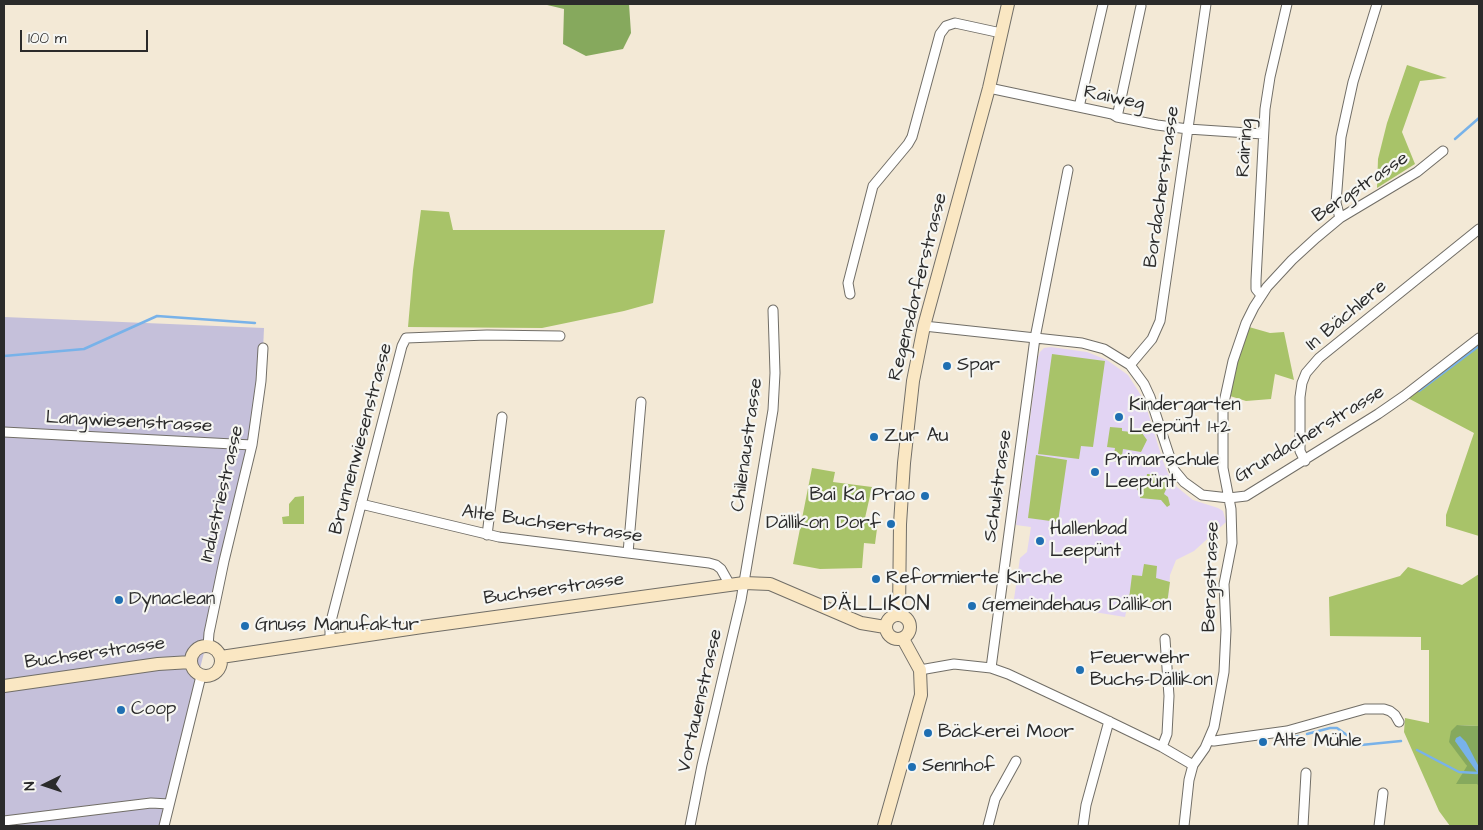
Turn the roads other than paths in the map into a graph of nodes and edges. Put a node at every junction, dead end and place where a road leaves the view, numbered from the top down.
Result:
1 (1008, 4) edge
2 (1103, 4) edge
3 (1206, 4) edge
4 (1287, 4) edge
5 (1377, 4) edge
6 (1141, 6) dead end
7 (1001, 33) junction
8 (989, 88) junction
9 (1079, 108) junction
10 (1117, 117) junction
11 (1188, 129) junction
12 (1263, 134) junction
13 (1443, 150) dead end
14 (1068, 170) dead end
15 (1340, 218) junction
16 (1479, 229) edge
17 (850, 294) dead end
18 (1261, 295) junction
19 (773, 310) dead end
20 (924, 326) junction
21 (560, 336) dead end
22 (1035, 338) junction
23 (1479, 338) edge
24 (263, 348) dead end
25 (1130, 365) junction
26 (641, 402) dead end
27 (502, 417) dead end
28 (4, 432) edge
29 (252, 445) junction
30 (1304, 460) junction
31 (1229, 498) junction
32 (361, 504) junction
33 (487, 535) junction
34 (628, 553) junction
35 (744, 583) junction
36 (730, 585) junction
37 (899, 615) junction
38 (885, 627) junction
39 (903, 639) junction
40 (1165, 639) dead end
41 (330, 640) junction
42 (208, 646) junction
43 (221, 657) junction
44 (191, 662) junction
45 (991, 668) junction
46 (920, 670) junction
47 (201, 676) junction
48 (4, 686) edge
49 (1109, 721) junction
50 (1399, 722) dead end
51 (1209, 740) junction
52 (1162, 747) junction
53 (1016, 761) dead end
54 (1193, 764) junction
55 (1306, 773) dead end
56 (1383, 793) dead end
57 (169, 804) junction
58 (4, 821) edge
59 (164, 826) edge
60 (690, 826) edge
61 (884, 826) edge
62 (988, 826) edge
63 (1083, 826) edge
64 (1184, 826) edge
65 (1302, 826) edge
66 (1379, 826) edge

1 - 7 street, Regensdorferstrasse
2 - 9 street
3 - 11 street, Bordacherstrasse
4 - 12 street, Rairing
5 - 15 street
6 - 10 street
7 - 8 street, Regensdorferstrasse
7 - 17 street
8 - 9 street, Raiweg
8 - 20 street, Regensdorferstrasse
9 - 10 street, Raiweg
10 - 11 street, Raiweg
11 - 12 street, Raiweg
11 - 25 street, Bordacherstrasse
12 - 18 street, Rairing
13 - 15 street, Bergstrasse
14 - 22 street, Schulstrasse
15 - 18 street, Bergstrasse
16 - 30 street, In Bächlere
18 - 31 street, Bergstrasse
19 - 35 street, Chilenaustrasse
20 - 22 street, Grundacherstrasse
20 - 37 street, Regensdorferstrasse
21 - 32 street, Brunnenwiesenstrasse
22 - 25 street, Grundacherstrasse
22 - 45 street, Schulstrasse
23 - 30 street, Grundacherstrasse
24 - 29 street, Industriestrasse
25 - 31 street, Grundacherstrasse
26 - 34 street
27 - 33 street
28 - 29 street, Langwiesenstrasse
29 - 42 street, Industriestrasse
30 - 31 street, Grundacherstrasse
31 - 51 street, Bergstrasse
32 - 33 street, Alte Buchserstrasse
32 - 41 street, Brunnenwiesenstrasse
33 - 34 street, Alte Buchserstrasse
34 - 36 street, Alte Buchserstrasse
35 - 36 street, Buchserstrasse
35 - 38 street, Buchserstrasse
35 - 60 street, Vortauenstrasse
36 - 41 street, Buchserstrasse
37 - 38 street
37 - 39 street
38 - 39 street
39 - 46 street
40 - 52 street
41 - 43 street, Buchserstrasse
42 - 43 street
42 - 44 street
43 - 47 street
44 - 47 street
44 - 48 street, Buchserstrasse
45 - 46 street
45 - 49 street
46 - 61 street
47 - 57 street
49 - 52 street
49 - 63 street
50 - 51 street
51 - 54 street, Bergstrasse
52 - 54 street
53 - 62 street
54 - 64 street
55 - 65 street
56 - 66 street
57 - 58 street
57 - 59 street

